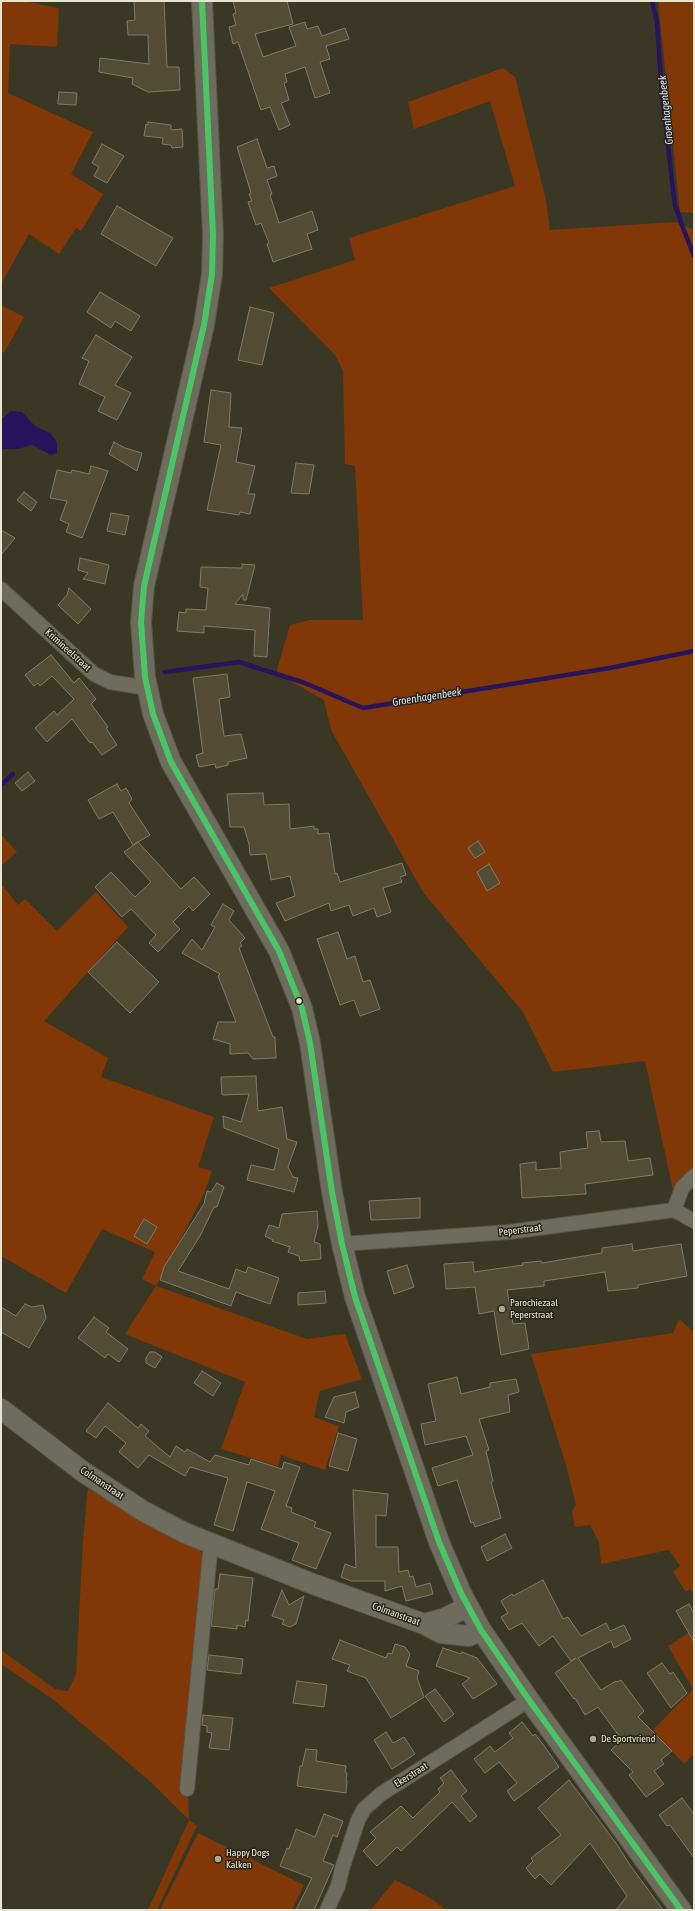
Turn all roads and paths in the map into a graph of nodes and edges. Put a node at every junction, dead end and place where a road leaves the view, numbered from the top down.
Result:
1 (202, 1) edge
2 (1, 588) edge
3 (147, 688) junction
4 (694, 1176) edge
5 (674, 1210) junction
6 (694, 1221) edge
7 (342, 1244) junction
8 (1, 1409) edge
9 (211, 1543) junction
10 (467, 1607) junction
11 (424, 1624) junction
12 (481, 1630) junction
13 (529, 1700) junction
14 (187, 1789) dead end
15 (327, 1910) edge
16 (680, 1910) edge

1 - 3 main road
2 - 3 street, Krimineelstraat
3 - 7 main road
4 - 5 street
5 - 6 street
5 - 7 street, Peperstraat
7 - 10 main road
8 - 9 main road, Colmanstraat
9 - 11 main road, Colmanstraat
9 - 14 street
10 - 11 main road, Colmanstraat
10 - 12 main road
11 - 12 main road, Colmanstraat
12 - 13 main road
13 - 15 street, Ekerstraat
13 - 16 main road

